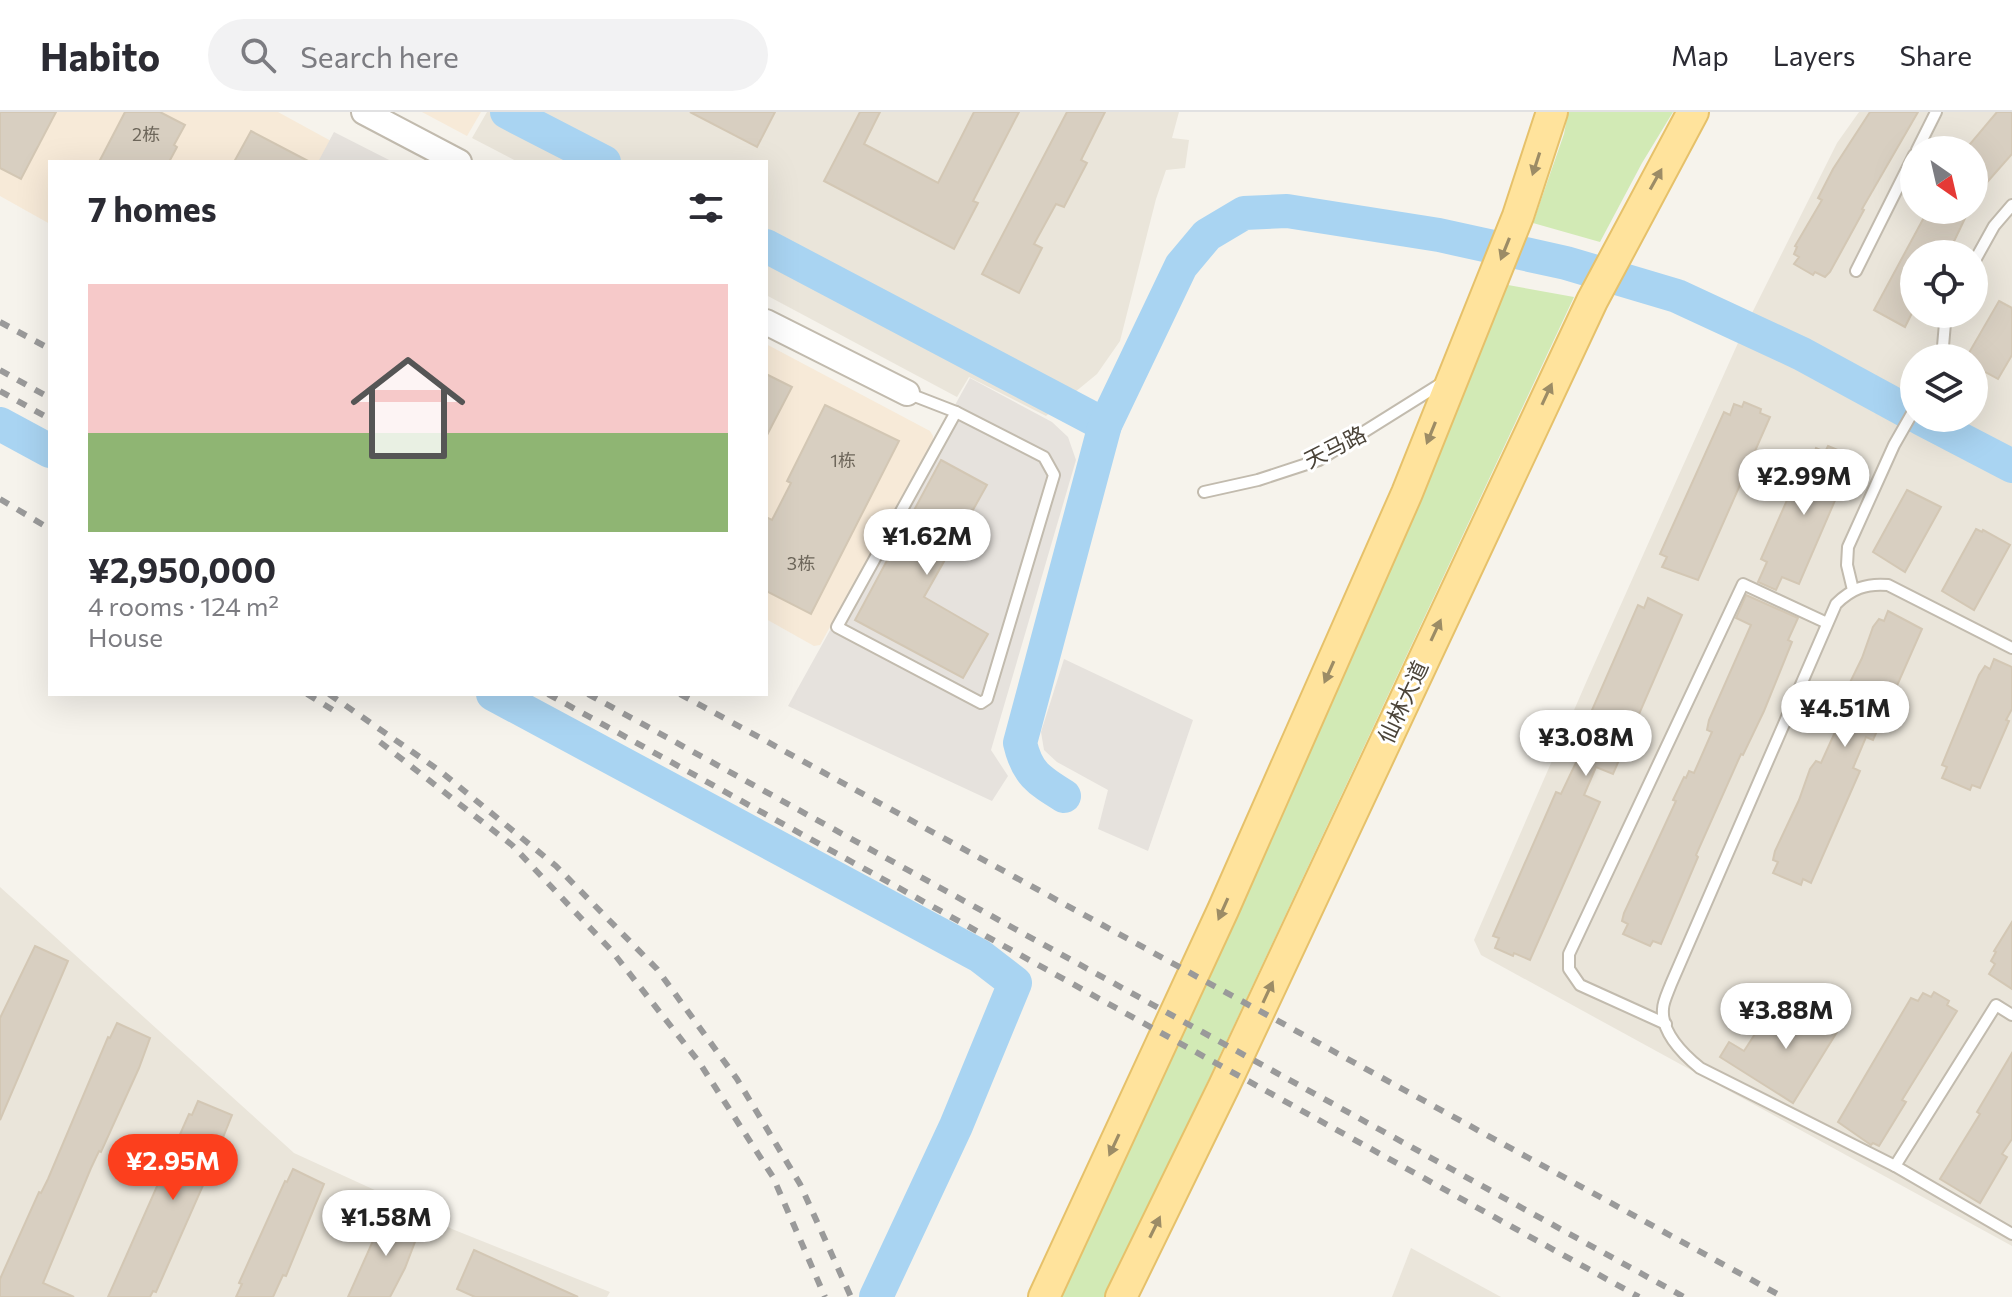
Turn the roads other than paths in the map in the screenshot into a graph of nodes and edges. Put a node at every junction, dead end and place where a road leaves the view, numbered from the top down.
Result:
1 (364, 112) edge
2 (1552, 112) edge
3 (1693, 112) edge
4 (1936, 112) edge
5 (1924, 136) edge
6 (455, 160) edge
7 (1900, 183) edge
8 (2012, 205) edge
9 (1986, 240) edge
10 (1856, 271) dead end
11 (768, 323) edge
12 (1454, 375) junction
13 (907, 393) joint
14 (956, 412) junction
15 (1901, 432) edge
16 (1204, 492) dead end
17 (1853, 590) junction
18 (1827, 623) junction
19 (2012, 648) edge
20 (2012, 1015) edge
21 (1666, 1024) junction
22 (1895, 1166) junction
23 (2012, 1234) edge
24 (1044, 1297) edge
25 (1121, 1297) edge

1 - 6 street
2 -> 12 main road
25 -> 3 main road, 仙林大道
4 - 5 lane
7 - 10 lane
8 - 9 lane
11 - 13 street
12 - 16 lane, 天马路
12 -> 24 main road
13 - 14 lane
14 - 14 lane
15 - 17 lane
17 - 18 lane
17 - 19 lane
18 - 21 lane
18 - 21 lane
20 - 22 lane
21 - 22 lane
22 - 23 lane

